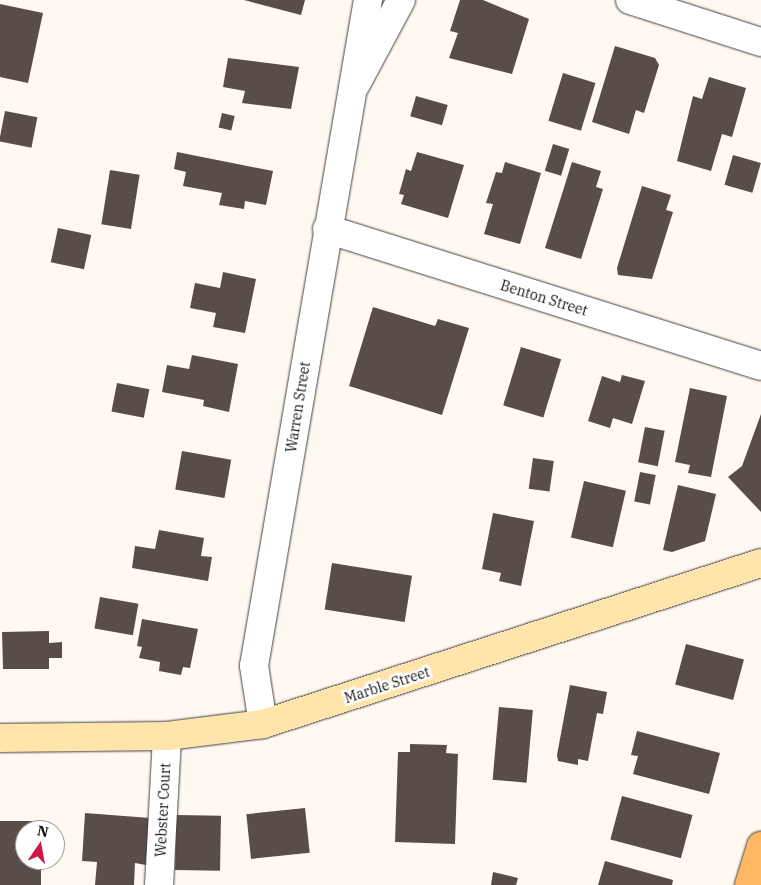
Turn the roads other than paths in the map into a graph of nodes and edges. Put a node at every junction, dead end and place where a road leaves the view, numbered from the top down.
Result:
1 (368, 0) edge
2 (401, 0) edge
3 (630, 0) edge
4 (761, 42) edge
5 (352, 90) junction
6 (327, 229) junction
7 (761, 366) edge
8 (761, 563) edge
9 (262, 724) junction
10 (167, 736) junction
11 (0, 738) edge
12 (761, 846) edge
13 (159, 885) edge
14 (749, 885) edge

1 - 5 street, Warren Street
2 - 5 street, Warren Street
3 - 4 street
5 - 6 street, Warren Street
6 - 7 street, Benton Street
6 - 9 street, Warren Street
8 - 9 main road, Marble Street
9 - 10 main road, Marble Street
10 - 11 main road, Marble Street
10 - 13 street, Webster Court
12 - 14 main road

